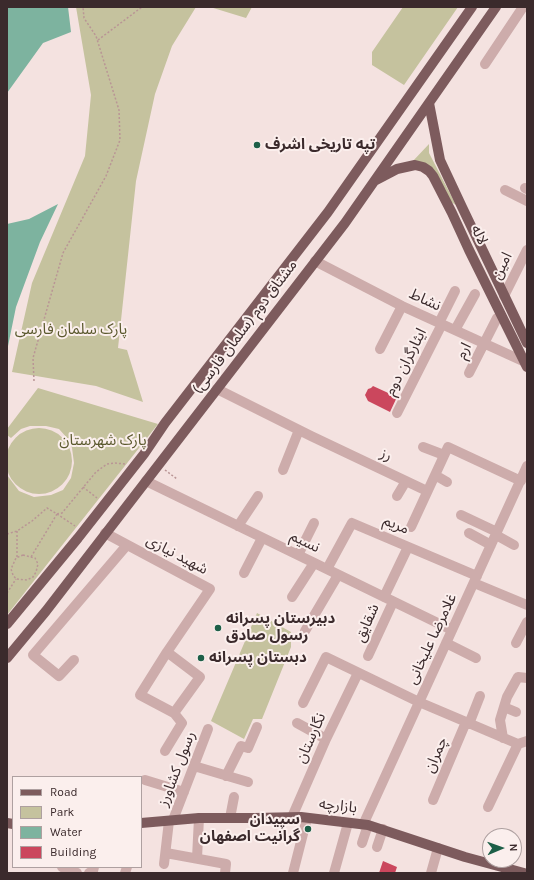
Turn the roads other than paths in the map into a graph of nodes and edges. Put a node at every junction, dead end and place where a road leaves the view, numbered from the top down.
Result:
1 (472, 7) edge
2 (496, 7) edge
3 (523, 7) edge
4 (485, 64) dead end
5 (429, 103) junction
6 (374, 181) junction
7 (505, 190) dead end
8 (527, 201) edge
9 (462, 208) junction
10 (452, 213) junction
11 (526, 255) edge
12 (315, 261) junction
13 (455, 291) dead end
14 (475, 294) dead end
15 (504, 296) junction
16 (402, 306) junction
17 (497, 318) dead end
18 (441, 324) junction
19 (455, 330) junction
20 (527, 343) edge
21 (484, 344) junction
22 (380, 349) dead end
23 (526, 364) edge
24 (469, 373) dead end
25 (217, 389) junction
26 (397, 413) dead end
27 (299, 430) junction
28 (423, 447) dead end
29 (444, 455) junction
30 (527, 466) edge
31 (283, 470) dead end
32 (435, 475) junction
33 (146, 481) junction
34 (406, 481) junction
35 (521, 481) junction
36 (447, 482) dead end
37 (427, 491) junction
38 (258, 496) dead end
39 (397, 496) dead end
40 (461, 515) dead end
41 (314, 523) dead end
42 (238, 526) junction
43 (412, 527) dead end
44 (105, 533) junction
45 (468, 533) dead end
46 (496, 534) junction
47 (262, 538) junction
48 (514, 544) dead end
49 (127, 545) junction
50 (491, 545) junction
51 (408, 547) junction
52 (298, 555) junction
53 (314, 563) junction
54 (327, 569) junction
55 (244, 573) dead end
56 (338, 575) junction
57 (475, 580) junction
58 (292, 597) dead end
59 (389, 600) junction
60 (527, 605) edge
61 (527, 622) edge
62 (7, 624) edge
63 (452, 630) junction
64 (305, 631) dead end
65 (446, 643) junction
66 (516, 643) dead end
67 (167, 652) junction
68 (368, 656) dead end
69 (7, 658) edge
70 (476, 658) dead end
71 (74, 660) dead end
72 (358, 673) junction
73 (527, 678) edge
74 (480, 696) dead end
75 (419, 702) junction
76 (303, 703) dead end
77 (504, 707) junction
78 (516, 712) dead end
79 (174, 713) junction
80 (297, 723) dead end
81 (467, 723) junction
82 (257, 727) dead end
83 (208, 729) dead end
84 (503, 738) junction
85 (326, 739) junction
86 (522, 743) edge
87 (166, 751) dead end
88 (194, 766) junction
89 (226, 776) junction
90 (145, 780) dead end
91 (248, 782) dead end
92 (184, 792) junction
93 (234, 797) dead end
94 (433, 800) dead end
95 (488, 807) dead end
96 (292, 817) junction
97 (199, 818) junction
98 (230, 818) junction
99 (307, 818) junction
100 (171, 820) junction
101 (142, 823) edge
102 (348, 823) junction
103 (365, 825) junction
104 (383, 829) junction
105 (362, 843) dead end
106 (377, 847) dead end
107 (438, 848) junction
108 (166, 853) junction
109 (197, 858) junction
110 (164, 864) dead end
111 (64, 868) edge
112 (509, 871) edge
113 (77, 873) edge
114 (225, 873) edge
115 (293, 873) edge
116 (334, 873) edge
117 (431, 873) edge
118 (524, 873) edge

1 - 62 main road, مشتاق دوم (سلمان فارسی)
2 - 5 main road, مشتاق دوم (سلمان فارسی)
3 - 4 street
5 - 6 main road, مشتاق دوم (سلمان فارسی)
5 - 9 main road, لاله
6 - 10 main road, لاله
6 - 12 main road, مشتاق دوم (سلمان فارسی)
7 - 8 street
9 - 10 main road
9 - 15 main road, لاله
10 - 23 main road, لاله
11 - 15 street, امین
12 - 16 street, نشاط
12 - 25 main road, مشتاق دوم (سلمان فارسی)
13 - 18 street, ایثارگران دوم
14 - 19 street
15 - 20 main road, لاله
16 - 18 street, نشاط
16 - 22 street
17 - 21 street, ارم
18 - 19 street, نشاط
18 - 26 street, ایثارگران دوم
19 - 21 street, نشاط
21 - 23 street, نشاط
21 - 24 street, ارم
25 - 27 street, رز
25 - 33 main road, مشتاق دوم (سلمان فارسی)
27 - 31 street
27 - 34 street, رز
28 - 29 street
29 - 32 street
29 - 35 street
30 - 35 street, غلامرضا علیخانی
32 - 36 street
32 - 37 street
33 - 42 street, نسیم
33 - 44 main road, مشتاق دوم (سلمان فارسی)
34 - 37 street, رز
34 - 39 street
35 - 46 street, غلامرضا علیخانی
37 - 43 street
38 - 42 street
40 - 46 street
41 - 52 street
42 - 47 street, نسیم
44 - 49 street, شهید نیازی
44 - 69 main road, مشتاق دوم (سلمان فارسی)
45 - 50 street
46 - 48 street
46 - 50 street, غلامرضا علیخانی
47 - 52 street, نسیم
47 - 55 street
49 - 67 street, شهید نیازی
49 - 71 street
50 - 57 street, غلامرضا علیخانی
51 - 54 street, مریم
51 - 57 street, مریم
51 - 59 street, شقایق
52 - 53 street, نسیم
53 - 54 street, نسیم
53 - 58 street
54 - 56 street, نسیم
56 - 59 street, نسیم
56 - 64 street
57 - 60 street, مریم
57 - 63 street, غلامرضا علیخانی
59 - 63 street, نسیم
59 - 68 street, شقایق
61 - 66 street
63 - 65 street, غلامرضا علیخانی
65 - 70 street
65 - 75 street, غلامرضا علیخانی
67 - 79 street
67 - 79 street, شهید نیازی
72 - 75 street, نگارستان
72 - 76 street, نگارستان
72 - 85 street, نگارستان
73 - 77 street
74 - 81 street, چمران
75 - 81 street
75 - 103 street, غلامرضا علیخانی
77 - 78 street
77 - 84 street
79 - 87 street
80 - 85 street
81 - 84 street
81 - 94 street, چمران
82 - 89 street
83 - 88 street, رسول کشاورز
84 - 86 street
85 - 96 street, نگارستان
86 - 95 street
88 - 89 street
88 - 92 street, رسول کشاورز
89 - 91 street
90 - 92 street
92 - 100 street, رسول کشاورز
93 - 98 street
96 - 98 main road, بازارچه
96 - 99 main road, بازارچه
97 - 98 main road, بازارچه
97 - 100 main road, بازارچه
97 - 109 street
99 - 102 main road, بازارچه
99 - 115 street
100 - 101 main road, بازارچه
100 - 108 street, رسول کشاورز
102 - 103 main road, بازارچه
102 - 116 street
103 - 104 main road, بازارچه
103 - 105 street, غلامرضا علیخانی
104 - 106 street
104 - 107 main road, بازارچه
107 - 112 main road, بازارچه
107 - 117 street
108 - 109 street
108 - 110 street, رسول کشاورز
109 - 114 street
111 - 113 street
112 - 118 main road, بازارچه

